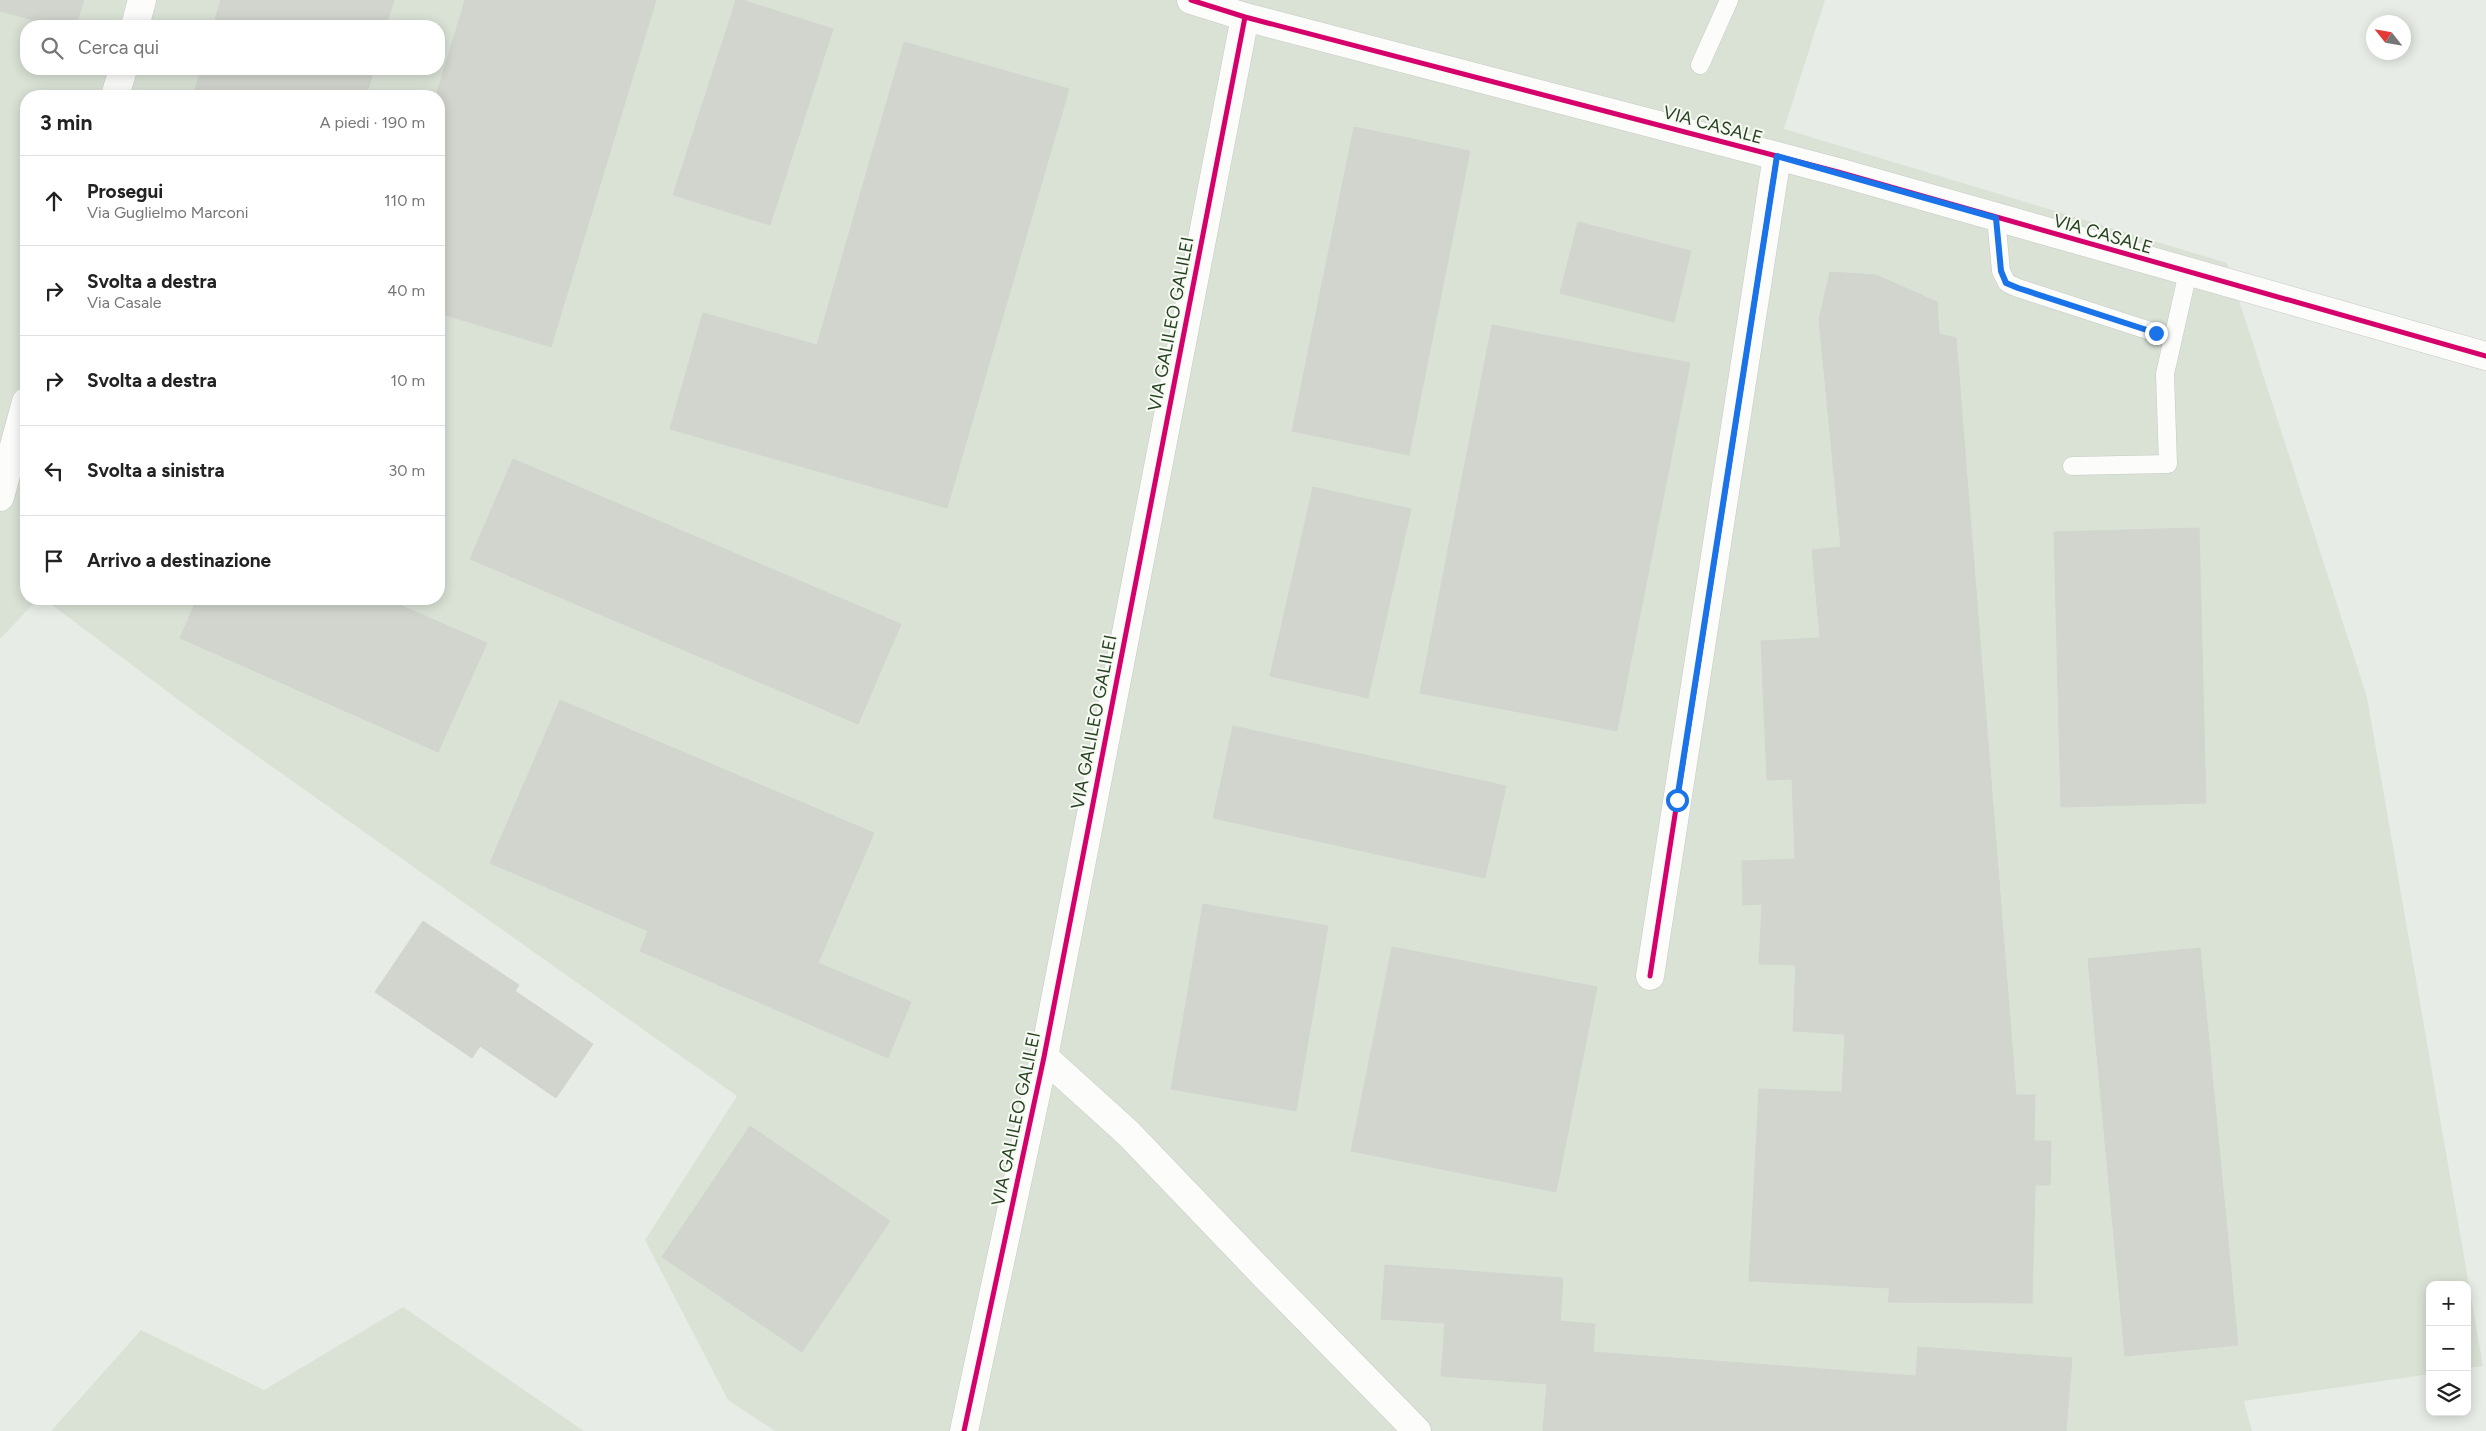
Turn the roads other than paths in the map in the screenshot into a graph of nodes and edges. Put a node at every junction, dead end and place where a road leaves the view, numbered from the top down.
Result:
1 (142, 0) edge
2 (1191, 0) edge
3 (1730, 0) edge
4 (1245, 17) junction
5 (137, 20) edge
6 (1700, 65) dead end
7 (121, 75) edge
8 (117, 90) edge
9 (1777, 156) junction
10 (1996, 218) junction
11 (2188, 272) junction
12 (2172, 338) junction
13 (2486, 356) edge
14 (20, 424) edge
15 (2072, 466) dead end
16 (0, 496) edge
17 (1650, 976) dead end
18 (1044, 1057) junction
19 (964, 1431) edge
20 (1418, 1431) edge

1 - 5 street
2 - 4 street, VIA CASALE
3 - 6 lane
4 - 9 street, VIA CASALE
4 - 18 street, VIA GALILEO GALILEI
7 - 8 street
9 - 10 street, VIA CASALE
9 - 17 street
10 - 11 street, VIA CASALE
10 - 12 lane
11 - 12 lane
11 - 13 street, VIA CASALE
12 - 15 lane
14 - 16 street
18 - 19 street, VIA GALILEO GALILEI
18 - 20 street

